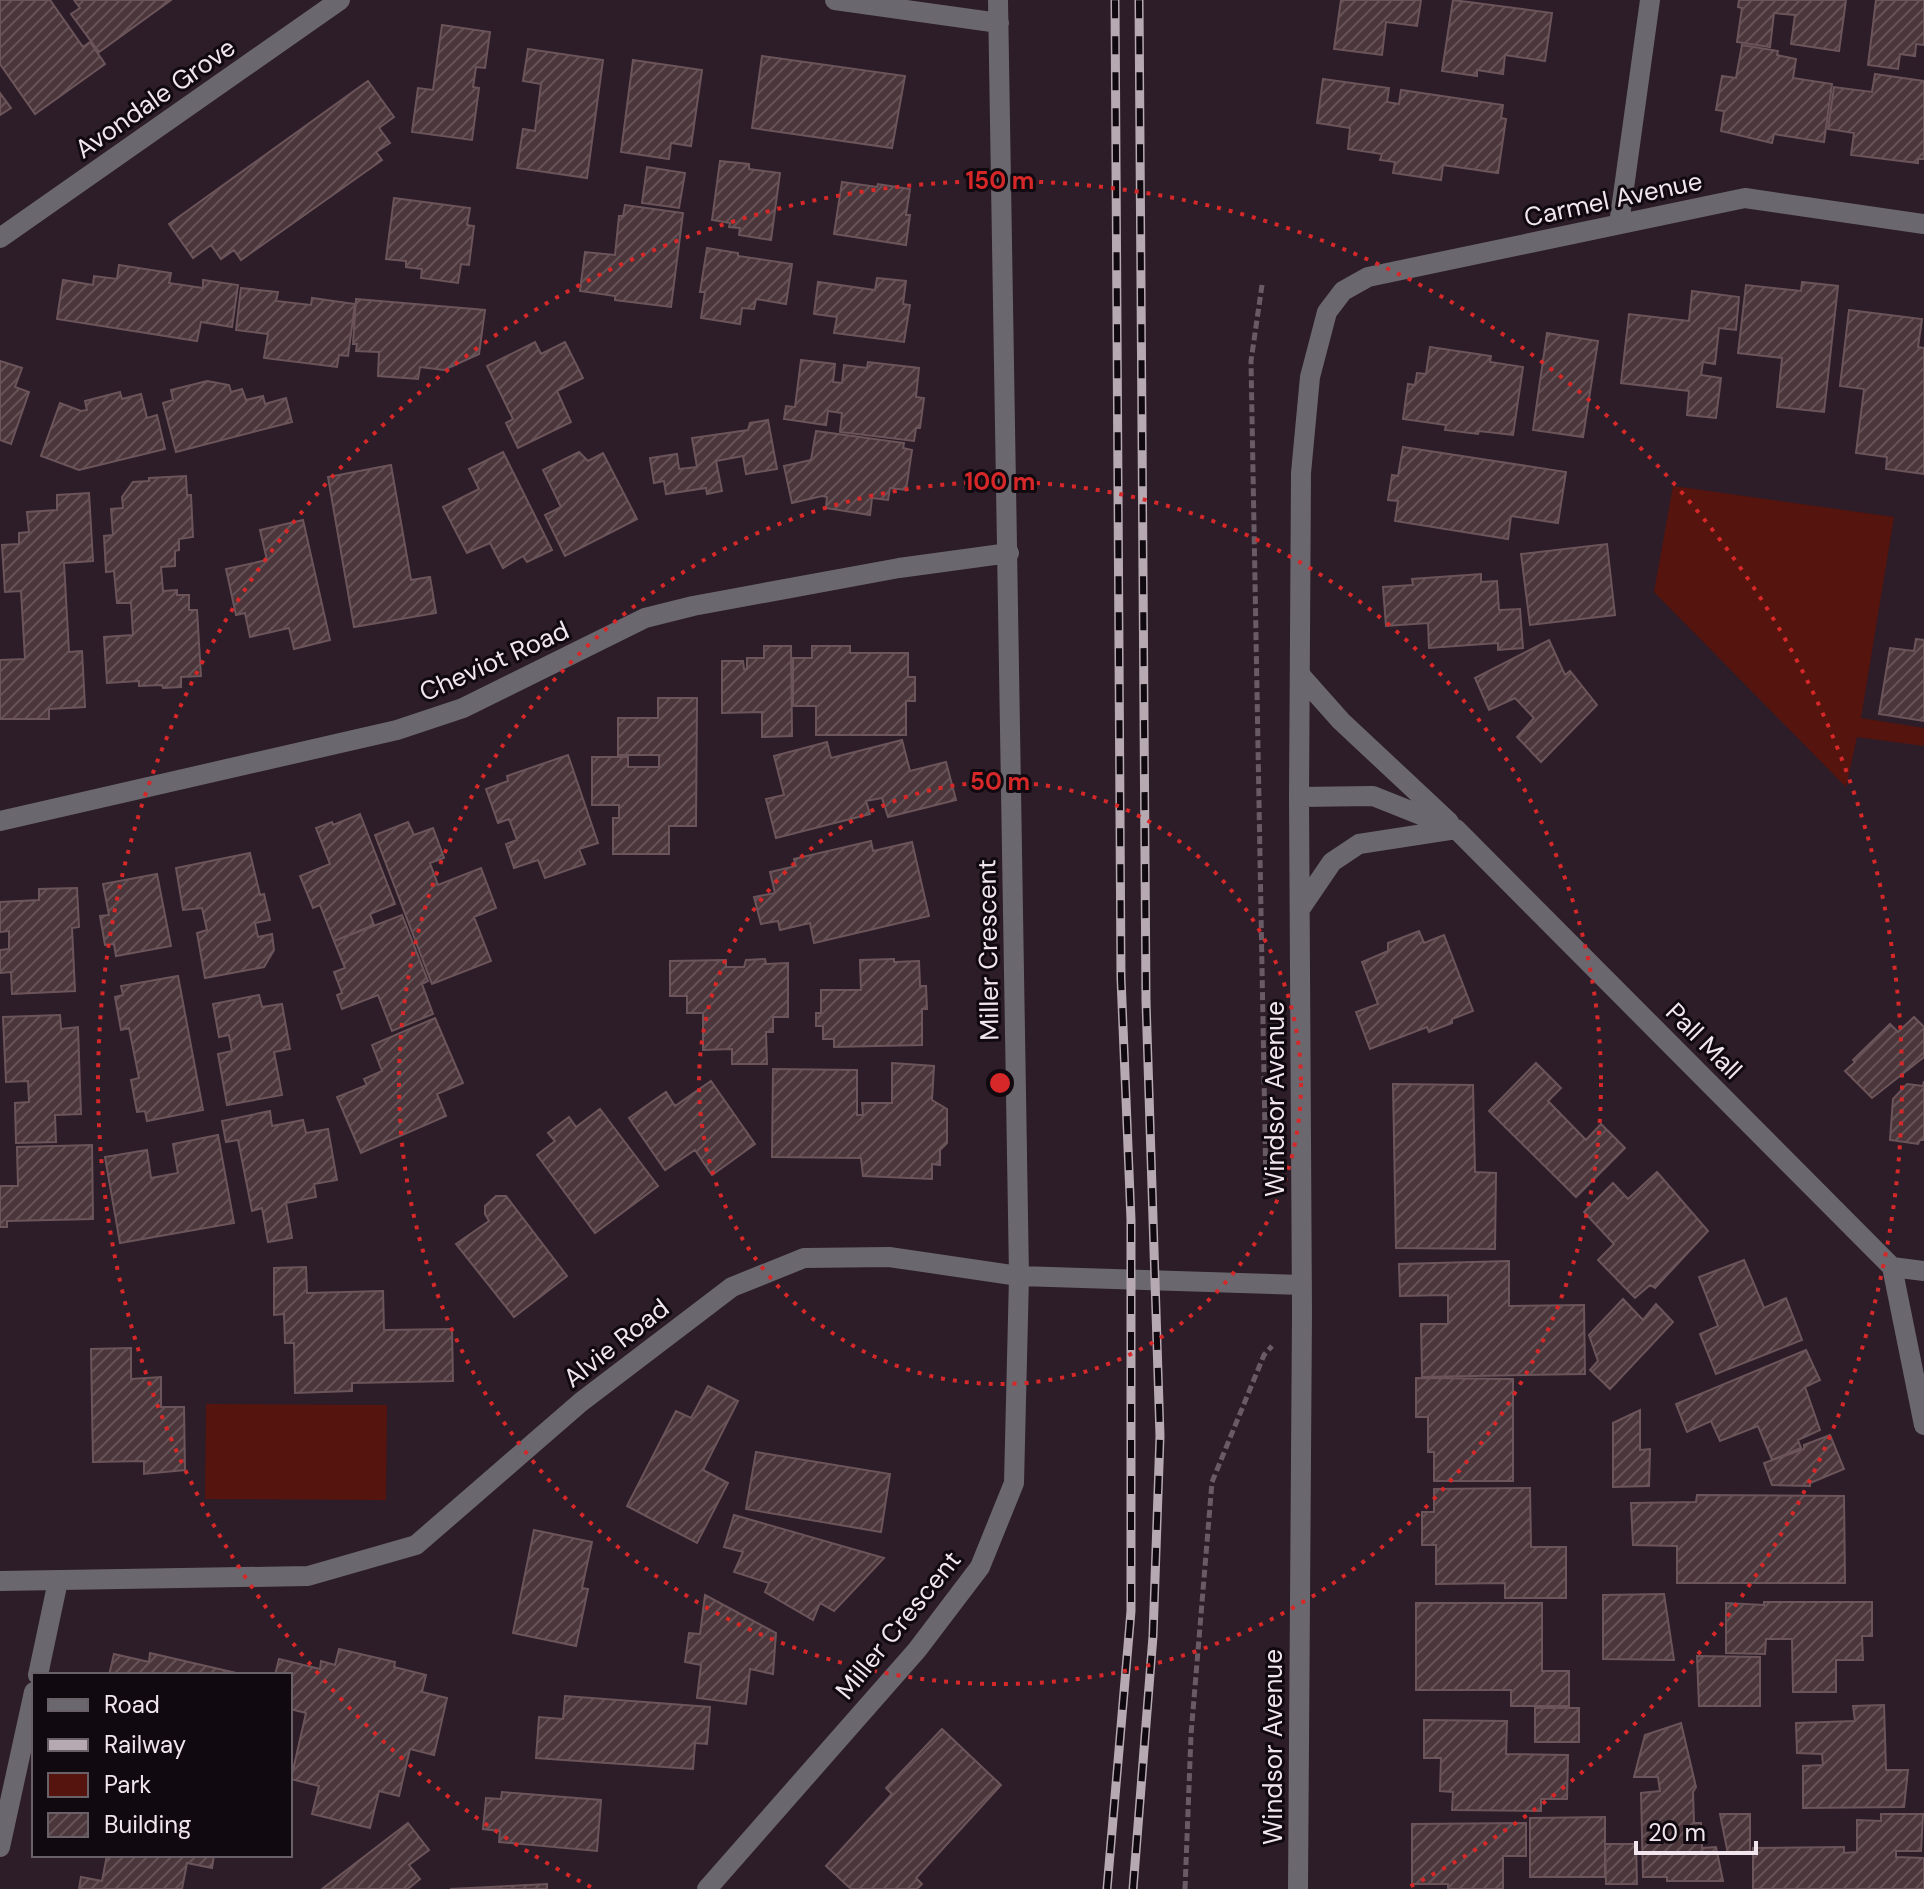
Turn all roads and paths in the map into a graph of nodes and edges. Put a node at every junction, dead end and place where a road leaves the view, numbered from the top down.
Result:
1 (340, 0) edge
2 (835, 0) edge
3 (998, 0) edge
4 (1650, 0) edge
5 (999, 23) junction
6 (1619, 224) junction
7 (1924, 224) edge
8 (0, 238) edge
9 (1262, 285) dead end
10 (1327, 312) joint
11 (1009, 553) junction
12 (1301, 676) junction
13 (1299, 797) junction
14 (0, 821) edge
15 (1456, 829) junction
16 (1300, 909) junction
17 (1266, 1188) dead end
18 (1892, 1267) junction
19 (1924, 1271) edge
20 (1019, 1276) junction
21 (1302, 1285) junction
22 (1302, 1313) junction
23 (1924, 1425) edge
24 (0, 1581) edge
25 (58, 1581) junction
26 (38, 1673) edge
27 (32, 1701) edge
28 (0, 1847) edge
29 (707, 1889) edge
30 (1185, 1889) edge
31 (1298, 1889) edge

1 - 8 street, Avondale Grove
2 - 5 street
3 - 5 street, Miller Crescent
4 - 6 street
5 - 11 street, Miller Crescent
6 - 7 street, Carmel Avenue
6 - 10 street, Carmel Avenue
9 - 17 path
10 - 12 street, Windsor Avenue
11 - 14 street, Cheviot Road
11 - 20 street, Miller Crescent
12 - 13 street, Windsor Avenue
12 - 15 street, Pall Mall
13 - 15 street, Pall Mall
13 - 16 street, Windsor Avenue
15 - 16 street
15 - 18 street, Pall Mall
16 - 21 street, Windsor Avenue
18 - 19 street
18 - 23 street
20 - 21 street, Alvie Road
20 - 25 street, Alvie Road
20 - 29 street, Miller Crescent
21 - 22 street, Windsor Avenue
22 - 30 path
22 - 31 street, Windsor Avenue
24 - 25 street, Alvie Road
25 - 26 street
27 - 28 street

